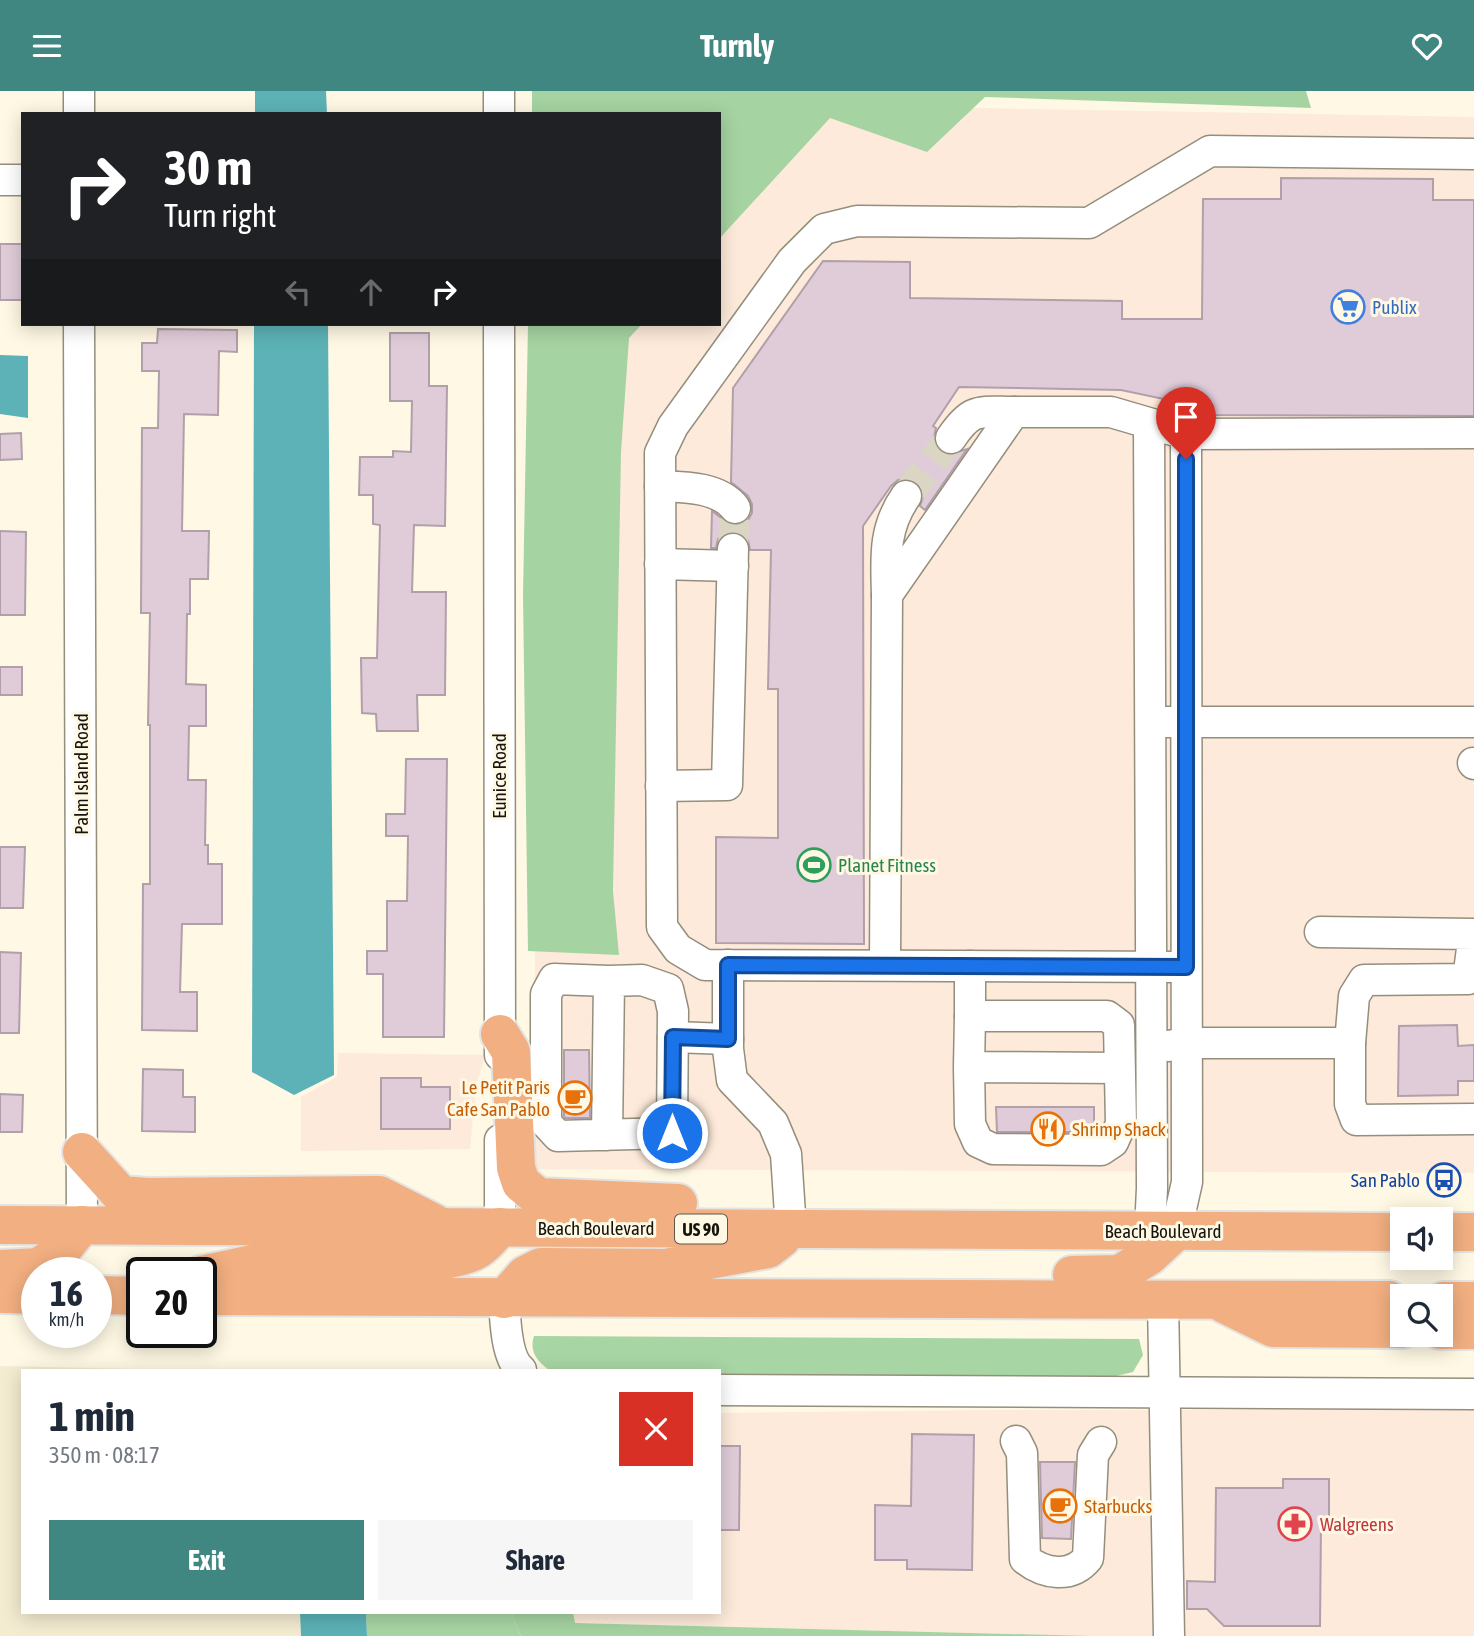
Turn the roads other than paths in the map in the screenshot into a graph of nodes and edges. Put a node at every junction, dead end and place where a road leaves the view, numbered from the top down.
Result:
1 (79, 91) edge
2 (499, 91) edge
3 (79, 112) edge
4 (499, 112) edge
5 (1474, 154) edge
6 (0, 180) edge
7 (21, 180) edge
8 (79, 326) edge
9 (499, 326) edge
10 (1014, 412) junction
11 (1149, 424) junction
12 (1474, 433) edge
13 (1186, 434) junction
14 (951, 438) tunnel mouth
15 (660, 486) junction
16 (906, 496) tunnel mouth
17 (735, 508) dead end
18 (660, 564) junction
19 (887, 596) junction
20 (1150, 722) junction
21 (1186, 722) junction
22 (1474, 722) edge
23 (661, 786) junction
24 (1320, 932) dead end
25 (1474, 934) edge
26 (728, 965) junction
27 (885, 965) junction
28 (970, 965) junction
29 (1151, 966) junction
30 (1186, 967) junction
31 (609, 981) junction
32 (1471, 988) edge
33 (970, 1016) junction
34 (500, 1034) junction
35 (673, 1037) junction
36 (728, 1039) junction
37 (1186, 1043) junction
38 (1350, 1043) junction
39 (1152, 1049) junction
40 (1119, 1059) junction
41 (969, 1067) junction
42 (1474, 1119) edge
43 (607, 1135) junction
44 (82, 1152) junction
45 (6, 1223) edge
46 (82, 1225) junction
47 (442, 1227) junction
48 (500, 1227) junction
49 (716, 1229) junction
50 (791, 1229) junction
51 (1163, 1231) junction
52 (1390, 1232) edge
53 (1453, 1232) edge
54 (1474, 1232) edge
55 (0, 1269) edge
56 (217, 1272) edge
57 (0, 1294) edge
58 (21, 1295) edge
59 (217, 1296) edge
60 (790, 1298) junction
61 (504, 1299) junction
62 (1163, 1300) junction
63 (1453, 1310) edge
64 (1390, 1315) edge
65 (1474, 1330) edge
66 (520, 1369) edge
67 (721, 1390) edge
68 (1163, 1392) junction
69 (1474, 1394) edge
70 (1016, 1441) dead end
71 (1101, 1442) dead end
72 (1169, 1636) edge

1 - 3 street
2 - 4 street
5 - 15 street
6 - 7 street
8 - 44 street, Palm Island Road
9 - 34 street, Eunice Road
10 - 11 street
10 - 14 street
10 - 19 street
11 - 13 street
11 - 20 street
12 - 13 street
13 - 21 street
15 - 17 street
15 - 18 street
16 - 19 street
18 - 23 street
18 - 23 street
19 - 27 street
20 - 21 street
20 - 29 street
21 - 22 street
21 - 30 street
23 - 26 street
24 - 25 street
25 - 32 street
26 - 27 street
26 - 36 street
27 - 28 street
28 - 29 street
28 - 33 street
29 - 30 street
29 - 39 street
30 - 37 street
31 - 35 street
31 - 43 street
31 - 43 street
32 - 38 street
33 - 40 street
33 - 41 street
34 - 48 street, Eunice Road
34 - 49 highway
35 - 36 street
35 - 43 street
36 - 50 street
37 - 38 street
37 - 39 street
37 - 51 street
38 - 42 street
39 - 40 street
39 - 51 street
40 - 41 street
40 - 41 street
44 - 46 street, Palm Island Road
44 - 47 highway
45 - 46 highway, Beach Boulevard / US 90
46 - 47 highway, Beach Boulevard / US 90
46 - 55 highway
47 - 48 highway, Beach Boulevard / US 90
48 - 49 highway, Beach Boulevard / US 90
48 - 56 highway
49 - 50 highway, Beach Boulevard / US 90
50 - 51 highway, Beach Boulevard / US 90
50 - 61 highway
51 - 52 highway, Beach Boulevard / US 90
51 - 60 highway
53 - 54 highway
57 - 58 highway
59 - 61 highway
60 - 61 highway
60 - 62 highway
61 - 66 street
62 - 64 highway
62 - 68 street
63 - 65 highway
67 - 68 street
68 - 69 street
68 - 72 street
70 - 71 street

